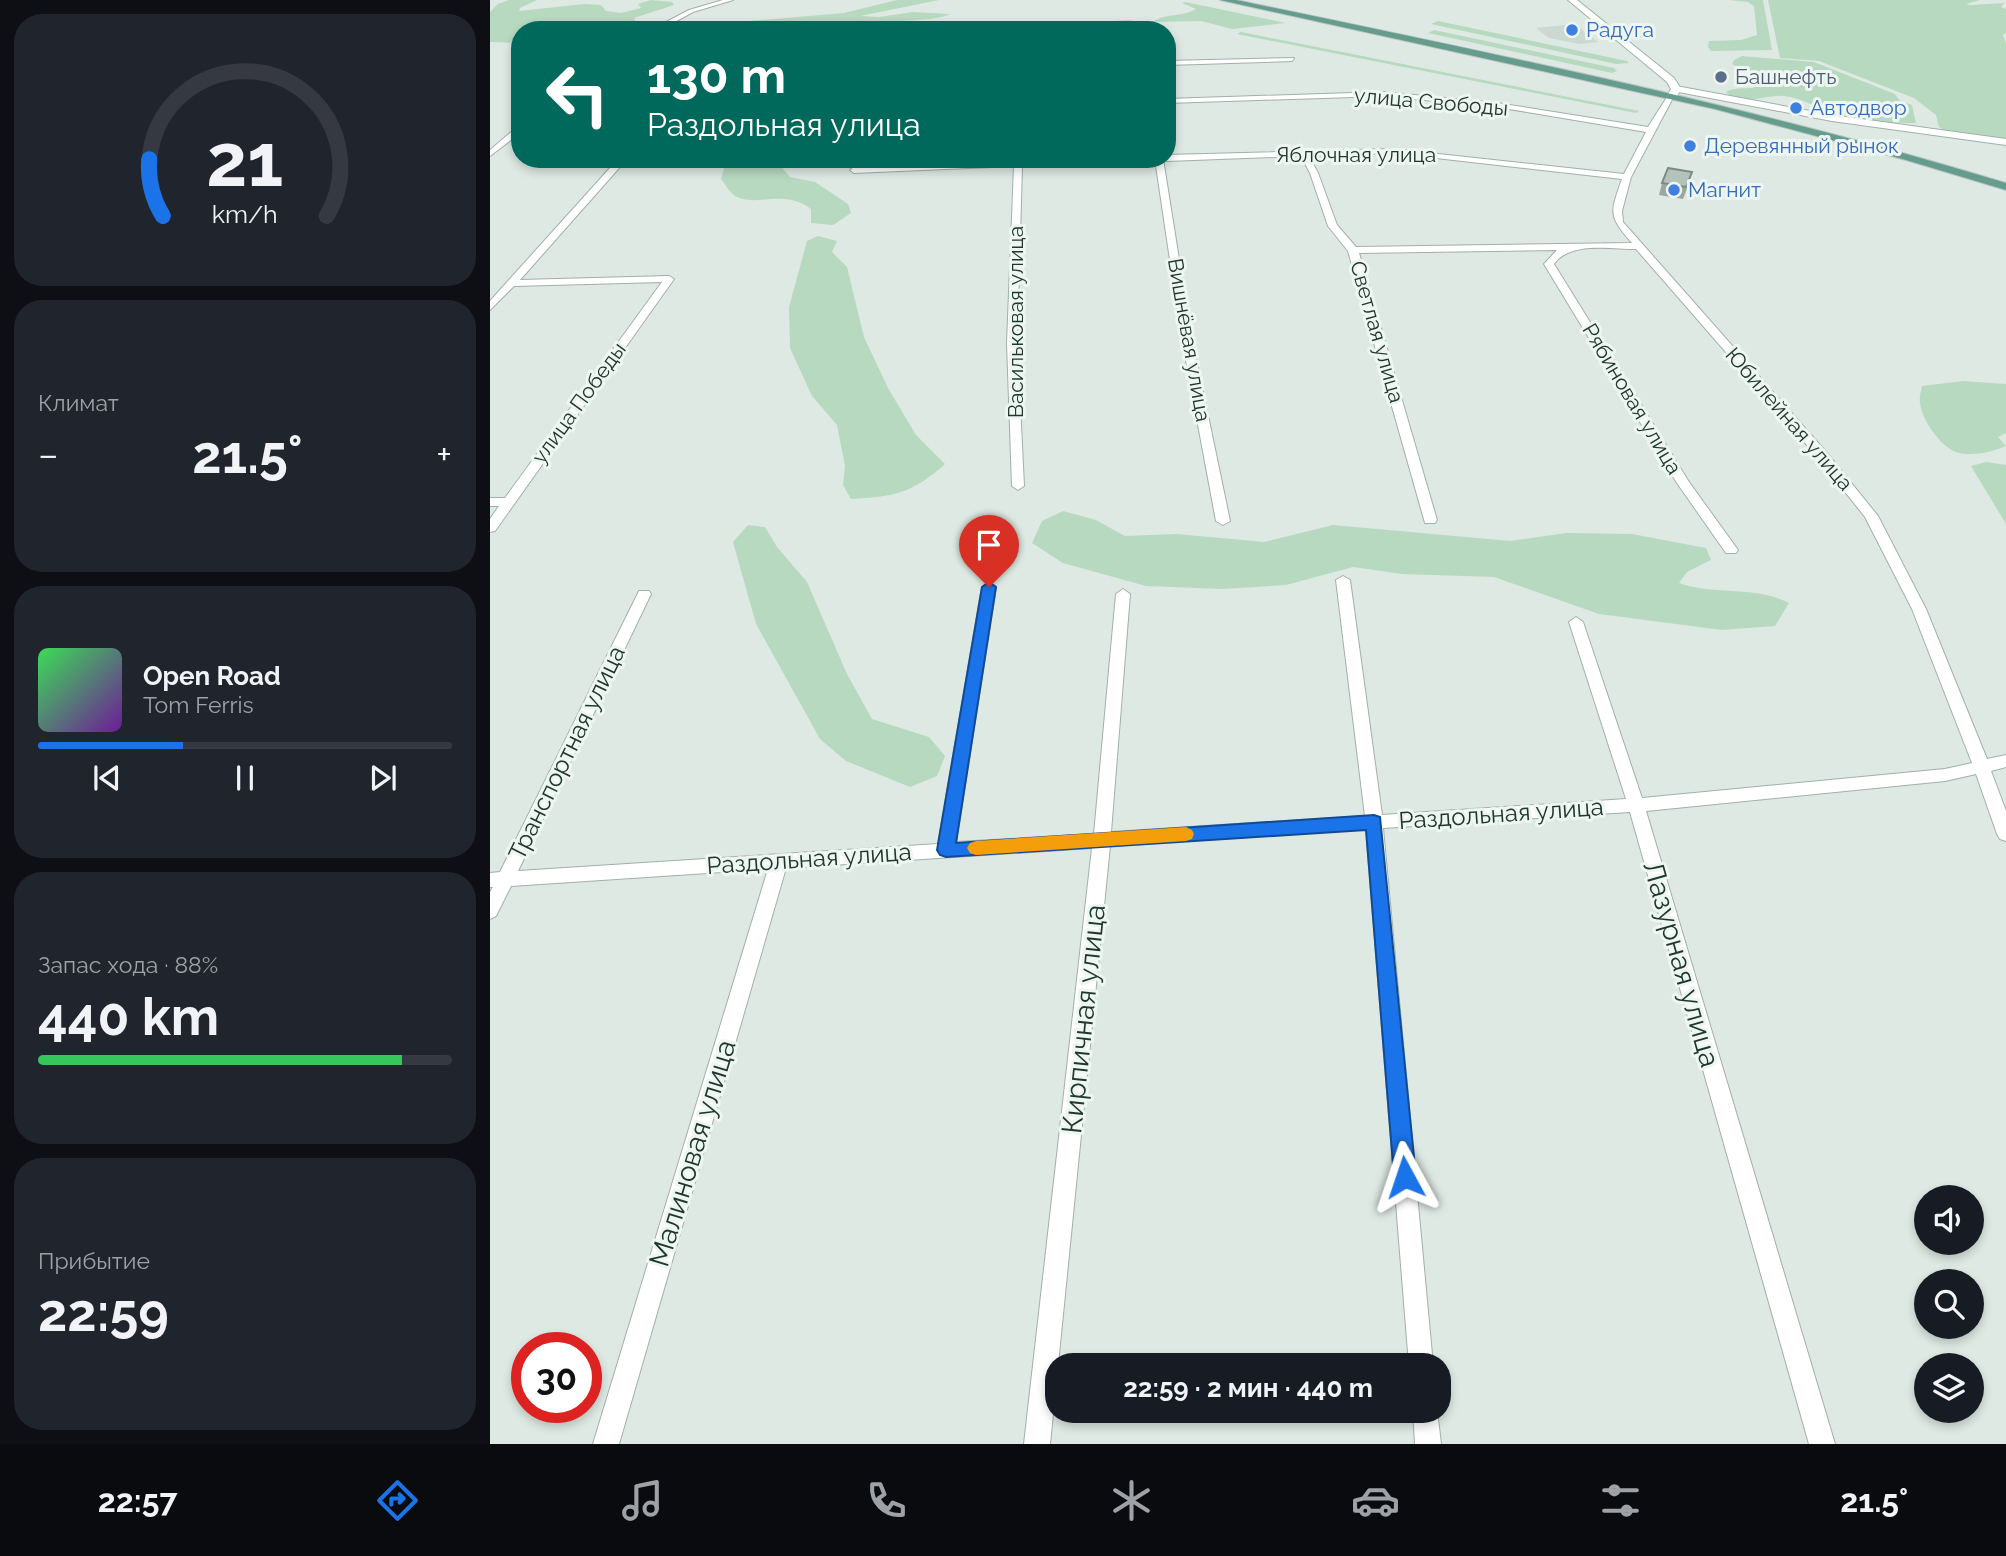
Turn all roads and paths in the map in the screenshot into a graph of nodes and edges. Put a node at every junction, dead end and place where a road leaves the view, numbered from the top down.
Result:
1 (699, 0) edge
2 (730, 0) edge
3 (850, 0) edge
4 (1224, 0) edge
5 (1572, 0) edge
6 (862, 3) dead end
7 (714, 4) junction
8 (671, 21) edge
9 (1292, 59) dead end
10 (1176, 63) edge
11 (1674, 92) junction
12 (1176, 101) edge
13 (1651, 130) junction
14 (511, 135) edge
15 (2006, 142) edge
16 (495, 146) edge
17 (1303, 153) junction
18 (490, 154) edge
19 (1176, 158) edge
20 (615, 168) edge
21 (890, 168) edge
22 (1018, 168) edge
23 (1158, 168) edge
24 (854, 170) dead end
25 (1628, 177) junction
26 (2006, 187) edge
27 (1639, 246) junction
28 (1566, 249) junction
29 (1353, 250) junction
30 (510, 284) junction
31 (490, 286) edge
32 (490, 307) edge
33 (1018, 486) dead end
34 (490, 502) edge
35 (508, 502) junction
36 (1430, 520) dead end
37 (1223, 521) dead end
38 (490, 528) edge
39 (1731, 550) dead end
40 (1343, 580) dead end
41 (989, 587) dead end
42 (644, 594) dead end
43 (1123, 594) dead end
44 (1576, 622) dead end
45 (2006, 761) edge
46 (1981, 767) junction
47 (1636, 805) junction
48 (1374, 822) junction
49 (2006, 834) edge
50 (1102, 840) junction
51 (946, 850) junction
52 (779, 861) junction
53 (498, 879) edge
54 (490, 911) edge
55 (1420, 1353) edge
56 (1426, 1423) edge
57 (606, 1444) edge
58 (1037, 1444) edge
59 (1428, 1444) edge
60 (1822, 1444) edge

1 - 7 street
2 - 7 street
3 - 6 street
4 - 11 main road
5 - 11 main road
7 - 8 street
9 - 10 street
11 - 13 street, Юбилейная улица
11 - 15 street
11 - 26 main road
12 - 13 street, улица Свободы
13 - 25 street, Юбилейная улица
14 - 16 street
16 - 18 street
17 - 19 street, Яблочная улица
17 - 25 street, Яблочная улица
17 - 29 street, Светлая улица
20 - 30 street
21 - 24 street
22 - 33 street, Васильковая улица
23 - 37 street, Вишнёвая улица
25 - 27 street, Юбилейная улица
27 - 28 street
27 - 46 street, Юбилейная улица
28 - 29 street
28 - 39 street, Рябиновая улица
29 - 36 street, Светлая улица
30 - 31 street
30 - 32 street
30 - 35 street, улица Победы
34 - 35 street
35 - 38 street, улица Победы
40 - 48 street
41 - 51 street
42 - 53 street, Транспортная улица
43 - 50 street, Кирпичная улица
44 - 47 street, Лазурная улица
45 - 46 street, Раздольная улица
46 - 47 street, Раздольная улица
46 - 49 street, Юбилейная улица
47 - 48 street, Раздольная улица
47 - 60 street, Лазурная улица
48 - 50 street, Раздольная улица
48 - 55 street
50 - 51 street, Раздольная улица
50 - 58 street, Кирпичная улица
51 - 52 street, Раздольная улица
52 - 53 street, Раздольная улица
52 - 57 street, Малиновая улица
53 - 54 street, Транспортная улица
56 - 59 street

